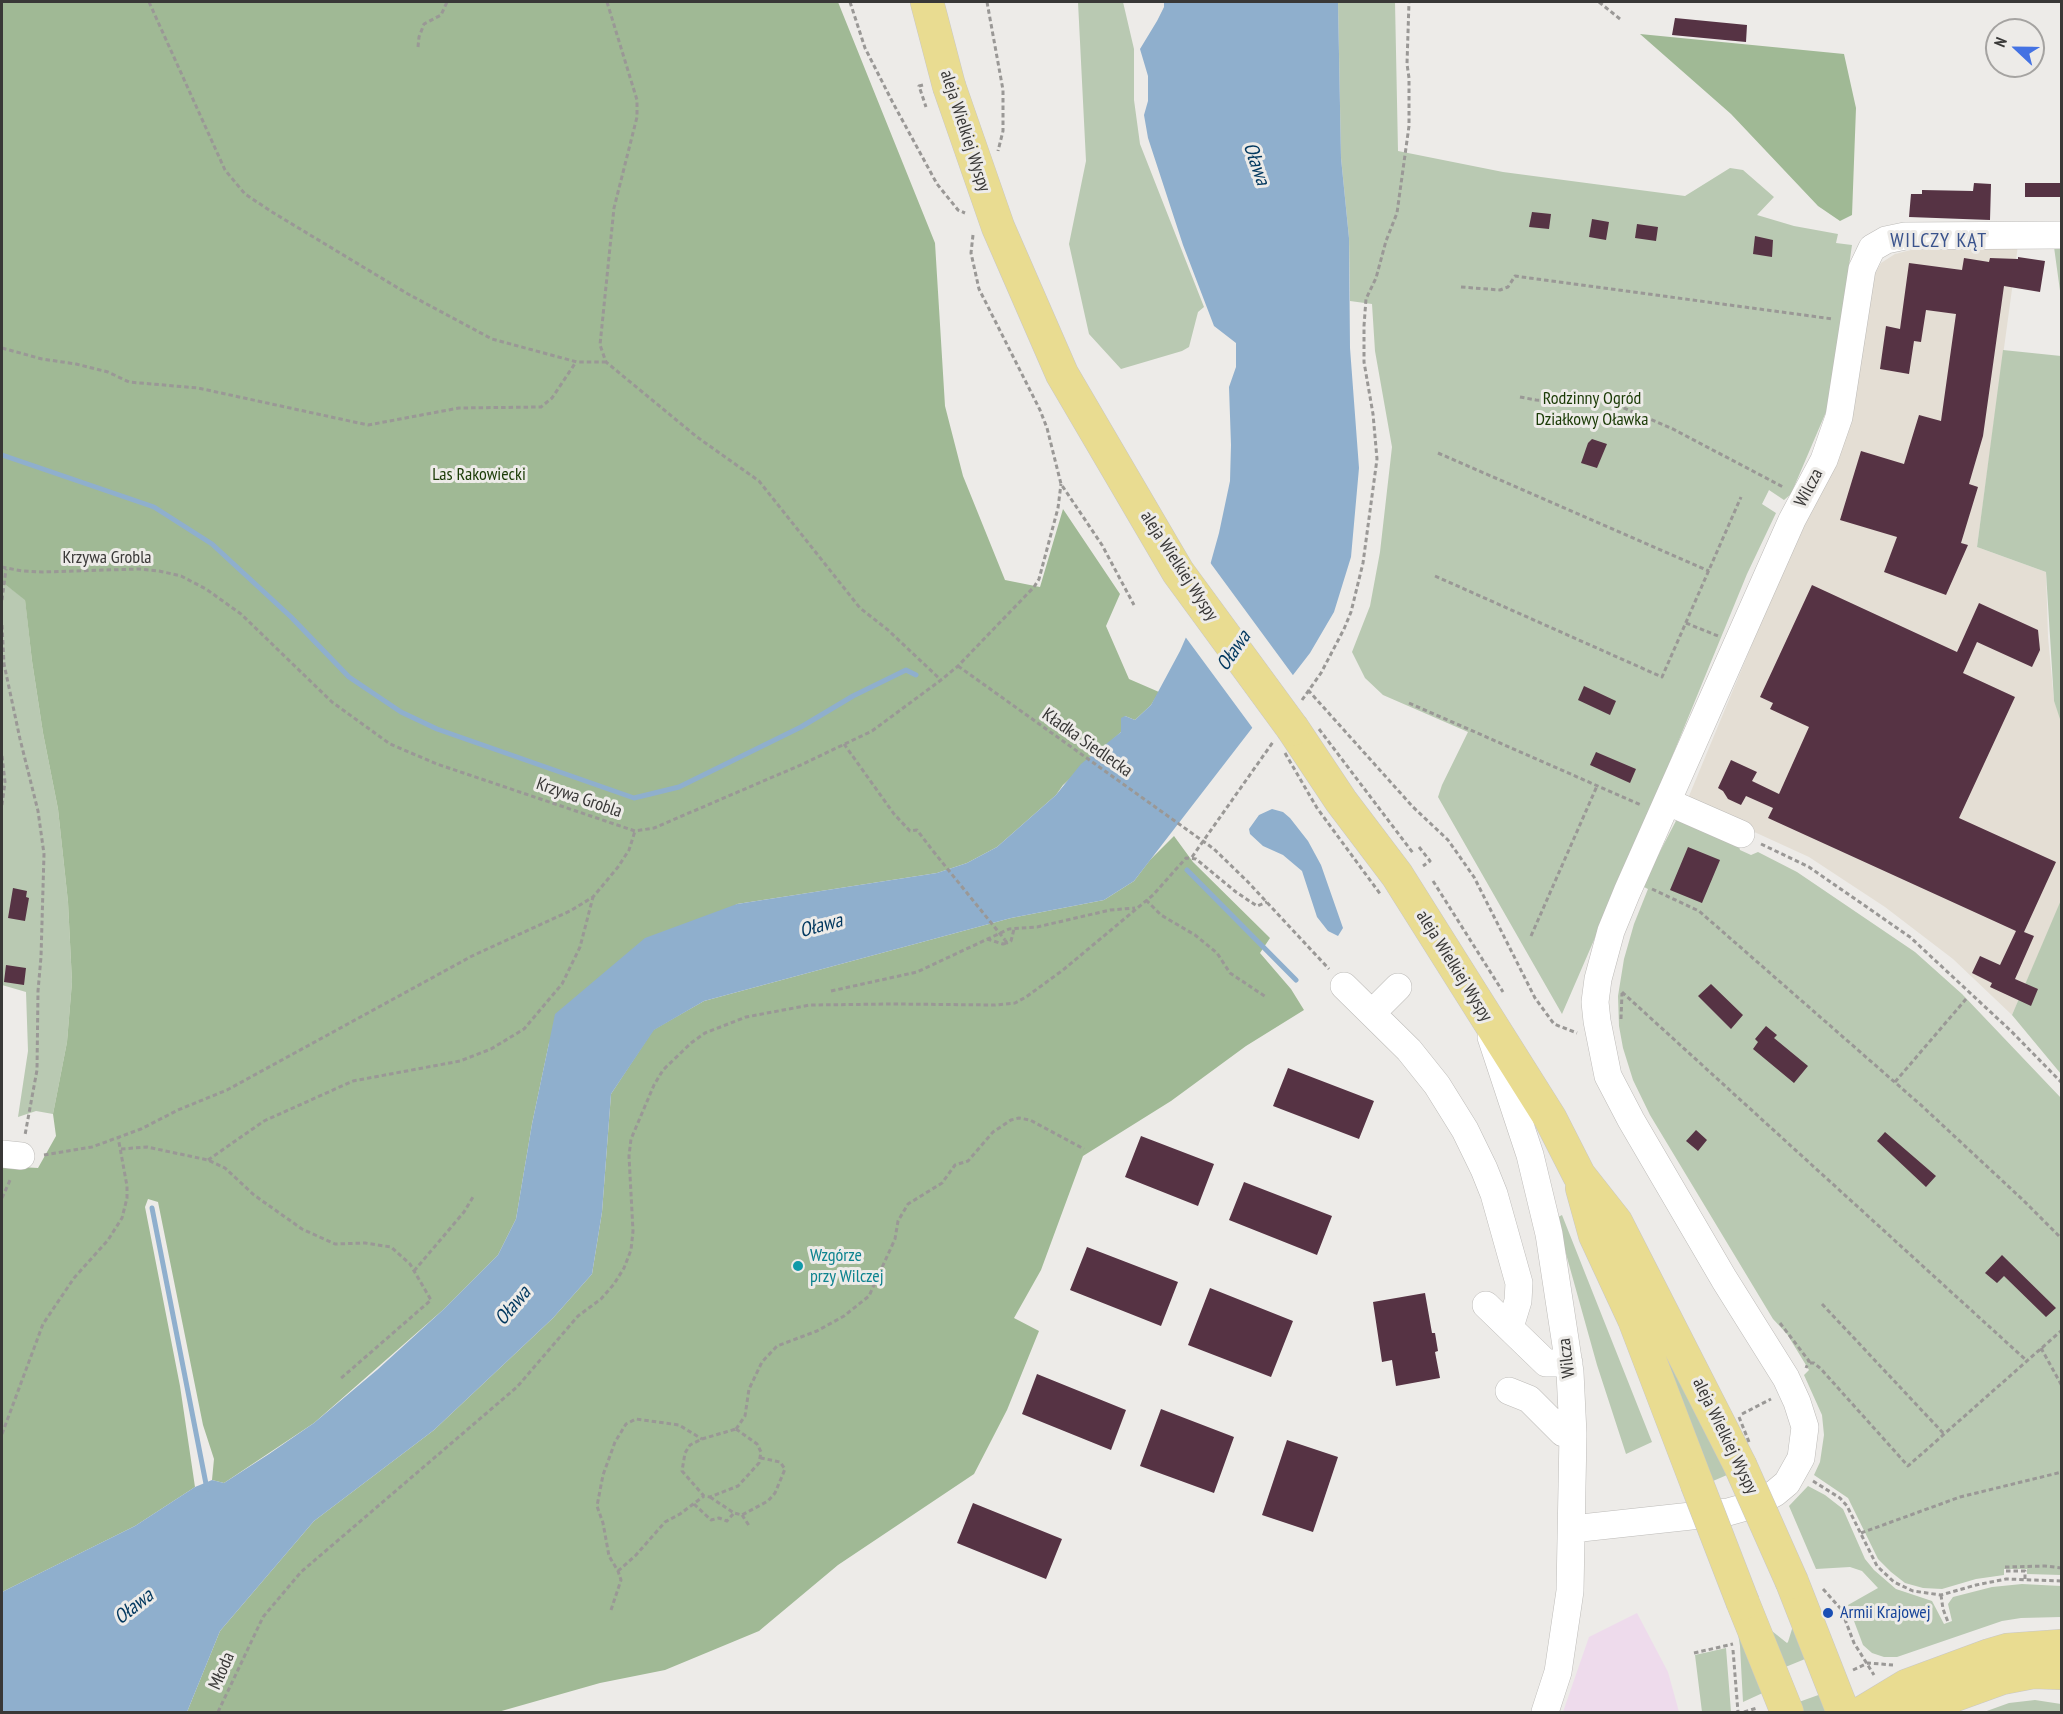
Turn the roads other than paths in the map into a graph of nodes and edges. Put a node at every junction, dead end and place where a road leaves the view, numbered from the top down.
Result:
1 (927, 2) edge
2 (2061, 235) edge
3 (1660, 806) junction
4 (1741, 834) road end
5 (1344, 986) road end
6 (1398, 987) dead end
7 (1483, 1011) junction
8 (1373, 1012) junction
9 (1579, 1175) junction
10 (1486, 1305) dead end
11 (1510, 1327) junction
12 (1569, 1363) junction
13 (1509, 1391) dead end
14 (1573, 1434) junction
15 (1572, 1529) junction
16 (2061, 1647) edge
17 (2061, 1673) edge
18 (1545, 1713) edge
19 (1787, 1713) edge
20 (1843, 1713) edge
21 (1863, 1713) edge
22 (1908, 1713) edge

1 - 7 main road, aleja Wielkiej Wyspy, bridge
2 - 3 street, Wilcza
3 - 4 street
3 - 15 street, Wilcza
5 - 8 street
6 - 8 street
7 - 9 main road, aleja Wielkiej Wyspy
7 - 12 street, Wilcza
8 - 11 street
9 - 19 main road, aleja Wielkiej Wyspy, bridge
9 - 20 main road, aleja Wielkiej Wyspy, bridge
10 - 11 street
11 - 12 street
12 - 14 street, Wilcza
13 - 14 street
14 - 15 street, Wilcza
15 - 18 street, Wilcza
16 - 21 main road
17 - 22 main road

